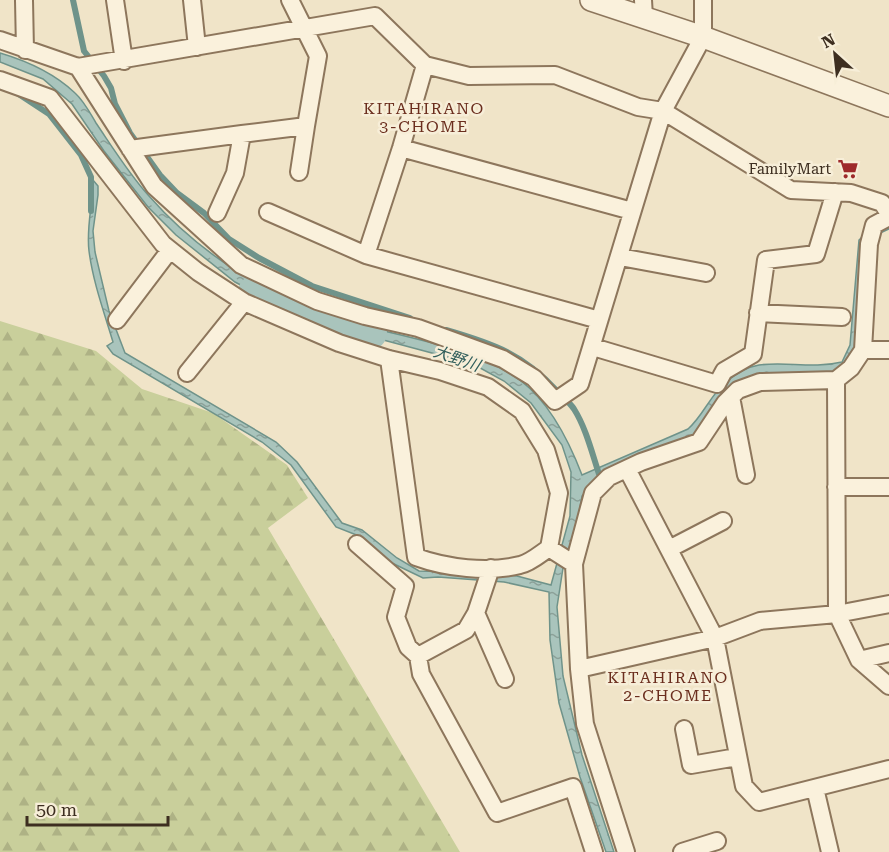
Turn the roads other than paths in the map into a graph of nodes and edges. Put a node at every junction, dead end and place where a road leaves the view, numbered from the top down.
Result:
1 (24, 0) edge
2 (115, 0) edge
3 (192, 0) edge
4 (290, 0) edge
5 (591, 0) edge
6 (703, 0) edge
7 (643, 8) edge
8 (304, 28) junction
9 (703, 37) junction
10 (0, 40) edge
11 (196, 47) junction
12 (25, 50) junction
13 (124, 61) junction
14 (425, 65) junction
15 (78, 67) junction
16 (0, 80) edge
17 (889, 106) edge
18 (663, 111) junction
19 (306, 126) junction
20 (242, 134) junction
21 (401, 148) junction
22 (130, 149) junction
23 (299, 172) dead end
24 (835, 192) junction
25 (632, 211) junction
26 (268, 212) dead end
27 (217, 213) dead end
28 (889, 215) edge
29 (170, 250) junction
30 (366, 255) junction
31 (620, 257) junction
32 (706, 273) dead end
33 (244, 302) junction
34 (758, 313) junction
35 (843, 317) dead end
36 (117, 320) dead end
37 (600, 320) junction
38 (593, 347) junction
39 (863, 350) junction
40 (889, 350) edge
41 (389, 359) junction
42 (187, 373) dead end
43 (836, 380) junction
44 (731, 396) junction
45 (627, 469) junction
46 (746, 475) dead end
47 (837, 487) junction
48 (889, 487) edge
49 (723, 521) dead end
50 (357, 544) dead end
51 (549, 548) junction
52 (669, 549) junction
53 (574, 564) junction
54 (488, 576) junction
55 (889, 604) edge
56 (476, 613) junction
57 (837, 614) junction
58 (715, 638) junction
59 (889, 653) edge
60 (418, 656) junction
61 (860, 660) junction
62 (579, 669) junction
63 (505, 679) dead end
64 (889, 686) edge
65 (680, 735) dead end
66 (737, 758) junction
67 (889, 769) edge
68 (816, 788) junction
69 (717, 841) dead end
70 (594, 852) edge
71 (626, 852) edge
72 (682, 852) edge
73 (830, 852) edge

1 - 12 street
2 - 13 street
3 - 11 street
4 - 8 street
5 - 7 street
6 - 9 street
7 - 9 street
8 - 11 street
8 - 14 street
8 - 19 street
9 - 17 street
9 - 18 street
10 - 12 street
11 - 13 street
12 - 15 street
13 - 15 street
14 - 18 street
14 - 21 street
15 - 22 street
16 - 29 street
18 - 24 street
18 - 25 street
19 - 20 street
19 - 23 street
20 - 22 street
20 - 27 street
21 - 25 street
21 - 30 street
22 - 38 street
24 - 28 street
24 - 34 street
25 - 31 street
26 - 30 street
28 - 39 street
29 - 33 street
29 - 36 street
30 - 37 street
31 - 32 street
31 - 37 street
33 - 41 street
33 - 42 street
34 - 35 street
34 - 38 street
37 - 38 street
39 - 40 street
39 - 43 street
41 - 51 street
41 - 54 street
43 - 44 street
43 - 47 street
44 - 45 street
44 - 46 street
45 - 52 street
45 - 53 street
47 - 48 street
47 - 57 street
49 - 52 street
50 - 60 street
51 - 53 street
51 - 54 street
52 - 58 street
53 - 62 street
54 - 56 street
55 - 57 street
56 - 60 street
56 - 63 street
57 - 58 street
57 - 61 street
58 - 62 street
58 - 66 street
59 - 61 street
60 - 70 street
61 - 64 street
62 - 71 street
65 - 66 street
66 - 68 street
67 - 68 street
68 - 73 street
69 - 72 street

